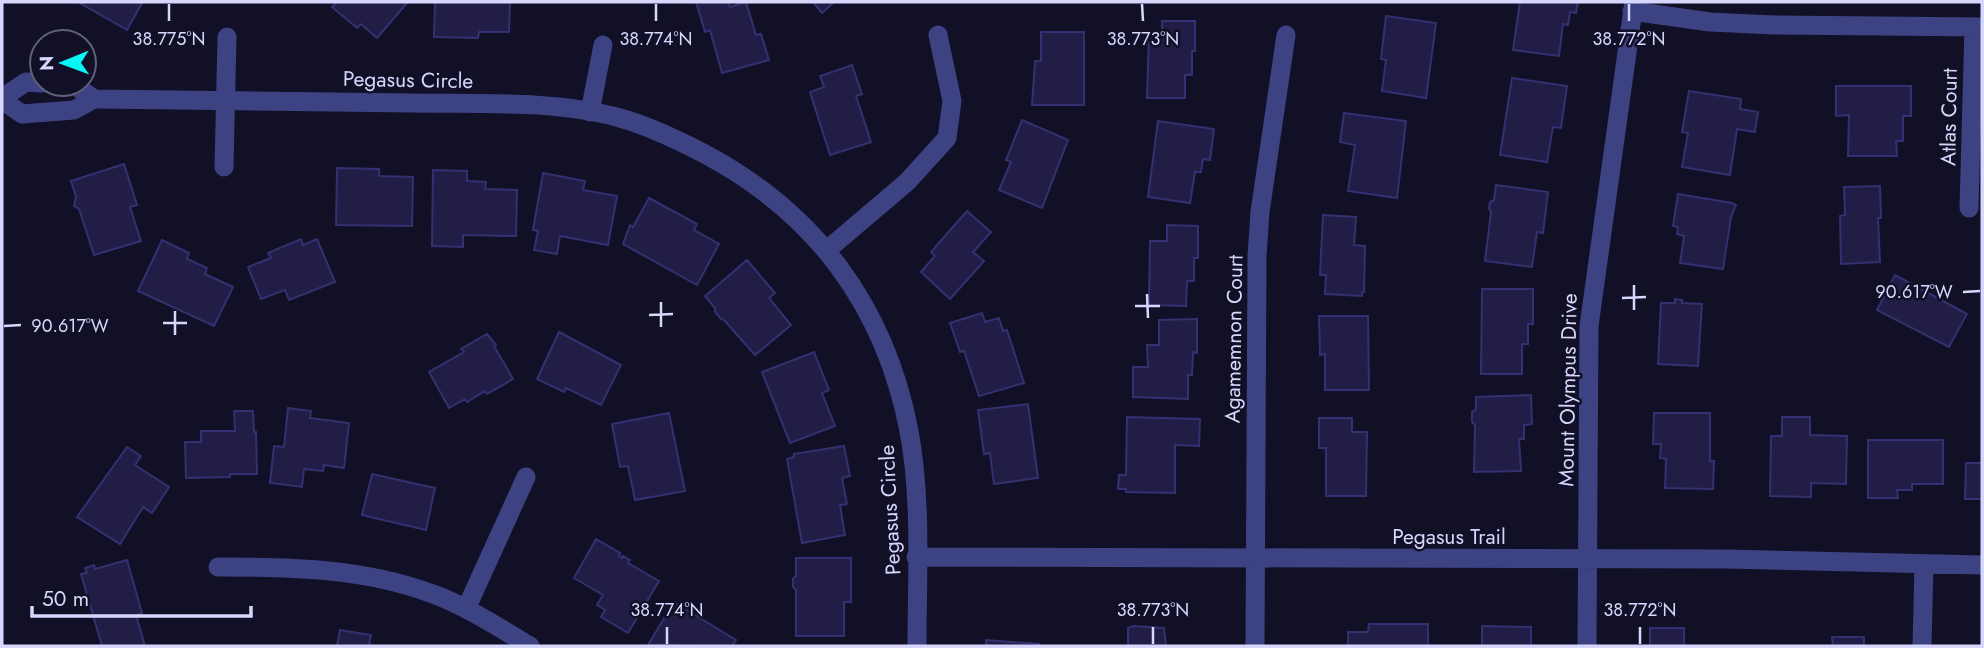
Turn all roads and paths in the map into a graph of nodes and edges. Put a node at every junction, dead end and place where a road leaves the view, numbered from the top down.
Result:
1 (1633, 7) edge
2 (1978, 27) edge
3 (938, 35) dead end
4 (1286, 35) dead end
5 (227, 37) dead end
6 (603, 45) dead end
7 (28, 82) edge
8 (2, 99) edge
9 (94, 99) joint
10 (225, 101) junction
11 (590, 112) junction
12 (224, 167) dead end
13 (1969, 208) dead end
14 (827, 250) junction
15 (526, 477) dead end
16 (916, 557) junction
17 (1256, 559) junction
18 (1588, 560) junction
19 (1924, 564) junction
20 (1982, 565) edge
21 (218, 566) dead end
22 (466, 609) junction
23 (530, 646) edge
24 (917, 646) edge
25 (1255, 646) edge
26 (1587, 646) edge
27 (1922, 646) edge

1 - 2 street
1 - 18 street, Mount Olympus Drive
2 - 13 street, Atlas Court
3 - 14 street
4 - 17 street, Agamemnon Court
5 - 10 street
6 - 11 street
7 - 8 street, Pegasus Circle
8 - 9 street, Pegasus Circle
9 - 10 street, Pegasus Circle
10 - 11 street, Pegasus Circle
10 - 12 street
11 - 14 street, Pegasus Circle
14 - 16 street, Pegasus Circle
15 - 22 street
16 - 17 street, Pegasus Trail
16 - 24 street, Pegasus Circle
17 - 18 street, Pegasus Trail
17 - 25 street, Agamemnon Court
18 - 19 street, Pegasus Trail
18 - 26 street, Mount Olympus Drive
19 - 20 street, Pegasus Trail
19 - 27 street
21 - 22 street
22 - 23 street

